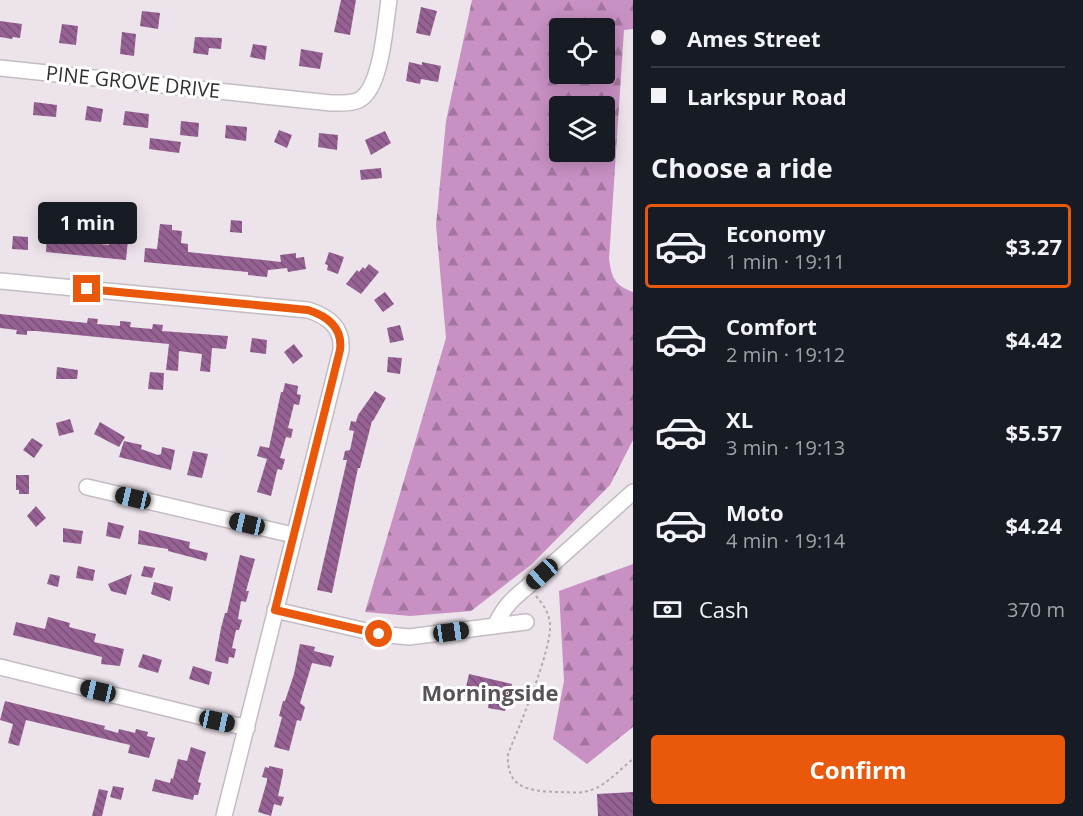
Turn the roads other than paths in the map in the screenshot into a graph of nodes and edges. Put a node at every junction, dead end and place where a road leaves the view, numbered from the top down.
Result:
1 (389, 0) edge
2 (0, 68) edge
3 (0, 281) edge
4 (87, 487) dead end
5 (633, 492) edge
6 (625, 505) edge
7 (293, 535) junction
8 (275, 610) junction
9 (526, 622) dead end
10 (495, 626) junction
11 (0, 667) edge
12 (247, 728) junction
13 (224, 816) edge

1 - 2 street, PINE GROVE DRIVE
3 - 7 street
4 - 7 street
5 - 6 street
6 - 10 street
7 - 8 street
8 - 10 street
8 - 12 street
9 - 10 street
11 - 12 street
12 - 13 street

